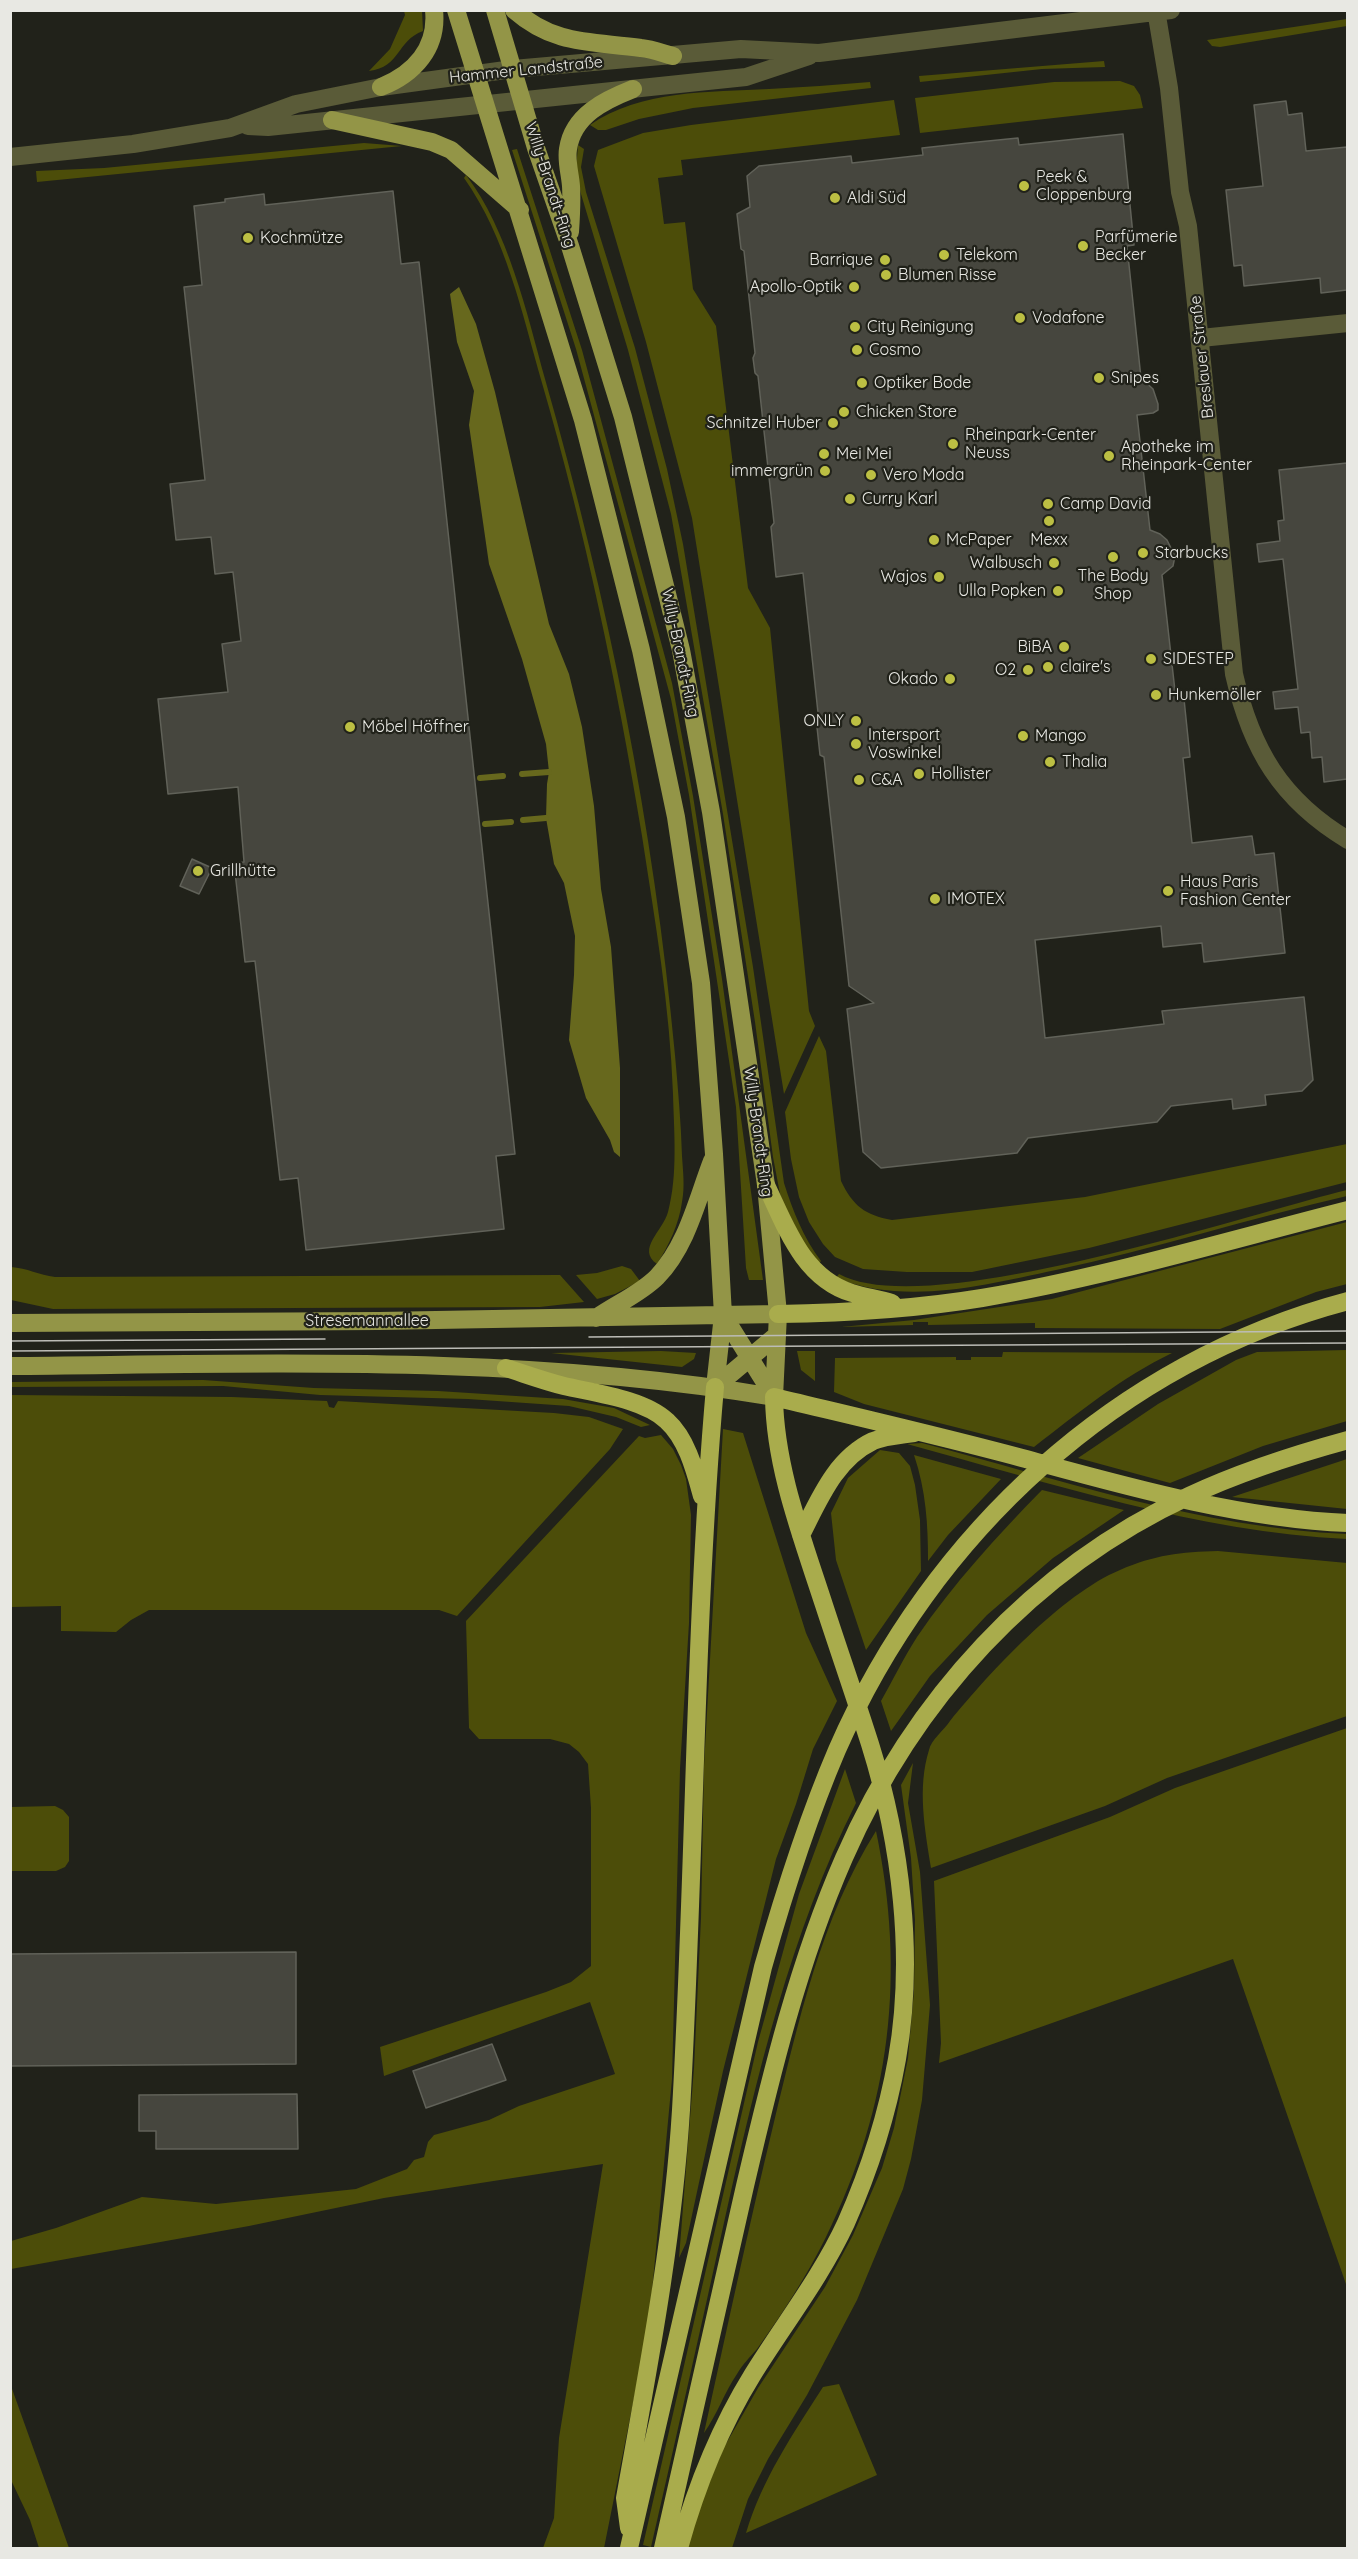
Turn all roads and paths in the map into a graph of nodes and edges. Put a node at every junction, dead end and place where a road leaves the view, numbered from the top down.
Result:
1 (434, 10) edge
2 (456, 10) edge
3 (495, 10) edge
4 (514, 10) edge
5 (1161, 11) edge
6 (819, 53) junction
7 (673, 56) junction
8 (513, 69) junction
9 (477, 74) junction
10 (381, 87) junction
11 (633, 90) junction
12 (522, 101) junction
13 (487, 104) junction
14 (332, 120) junction
15 (237, 126) junction
16 (10, 157) edge
17 (520, 211) junction
18 (570, 246) junction
19 (1347, 323) edge
20 (1201, 338) junction
21 (1347, 840) edge
22 (714, 1154) junction
23 (766, 1185) junction
24 (1347, 1210) edge
25 (1347, 1301) edge
26 (912, 1307) junction
27 (723, 1314) junction
28 (778, 1314) junction
29 (596, 1318) junction
30 (10, 1323) edge
31 (777, 1335) junction
32 (751, 1358) junction
33 (10, 1366) edge
34 (506, 1368) junction
35 (716, 1387) junction
36 (774, 1397) junction
37 (921, 1431) junction
38 (1347, 1440) edge
39 (706, 1509) junction
40 (1347, 1523) edge
41 (801, 1535) junction
42 (630, 2544) edge
43 (663, 2548) edge
44 (678, 2548) edge

1 - 10 main road
2 - 9 main road
3 - 8 main road, Willy-Brandt-Ring
4 - 7 main road
5 - 6 street, Hammer Landstraße
5 - 20 street, Breslauer Straße
6 - 7 street, Hammer Landstraße
6 - 11 street, Hammer Landstraße
7 - 8 street, Hammer Landstraße
8 - 9 street, Hammer Landstraße
8 - 12 main road, Willy-Brandt-Ring
9 - 10 street, Hammer Landstraße
9 - 13 main road
10 - 15 street, Hammer Landstraße
11 - 12 street, Hammer Landstraße
11 - 18 main road
12 - 13 street, Hammer Landstraße
12 - 18 main road, Willy-Brandt-Ring
13 - 14 street, Hammer Landstraße
13 - 17 main road
14 - 15 street, Hammer Landstraße
14 - 17 main road
15 - 16 street, Hammer Landstraße
17 - 22 main road
18 - 23 main road, Willy-Brandt-Ring
19 - 20 street
20 - 21 street, Breslauer Straße
22 - 27 main road
22 - 29 main road
23 - 26 highway
23 - 28 main road, Willy-Brandt-Ring
24 - 26 highway
25 - 42 highway
26 - 28 highway
27 - 28 main road, Stresemannallee
27 - 29 main road, Stresemannallee
27 - 32 main road
27 - 35 main road
28 - 31 main road, Willy-Brandt-Ring
29 - 30 main road, Stresemannallee
31 - 32 main road
31 - 36 main road, Willy-Brandt-Ring
32 - 35 main road
32 - 36 main road
33 - 34 main road
34 - 35 main road
34 - 39 highway
35 - 36 main road
35 - 39 highway
36 - 37 highway
36 - 41 highway
37 - 40 highway
37 - 41 highway
38 - 43 highway
39 - 42 highway
41 - 44 highway

